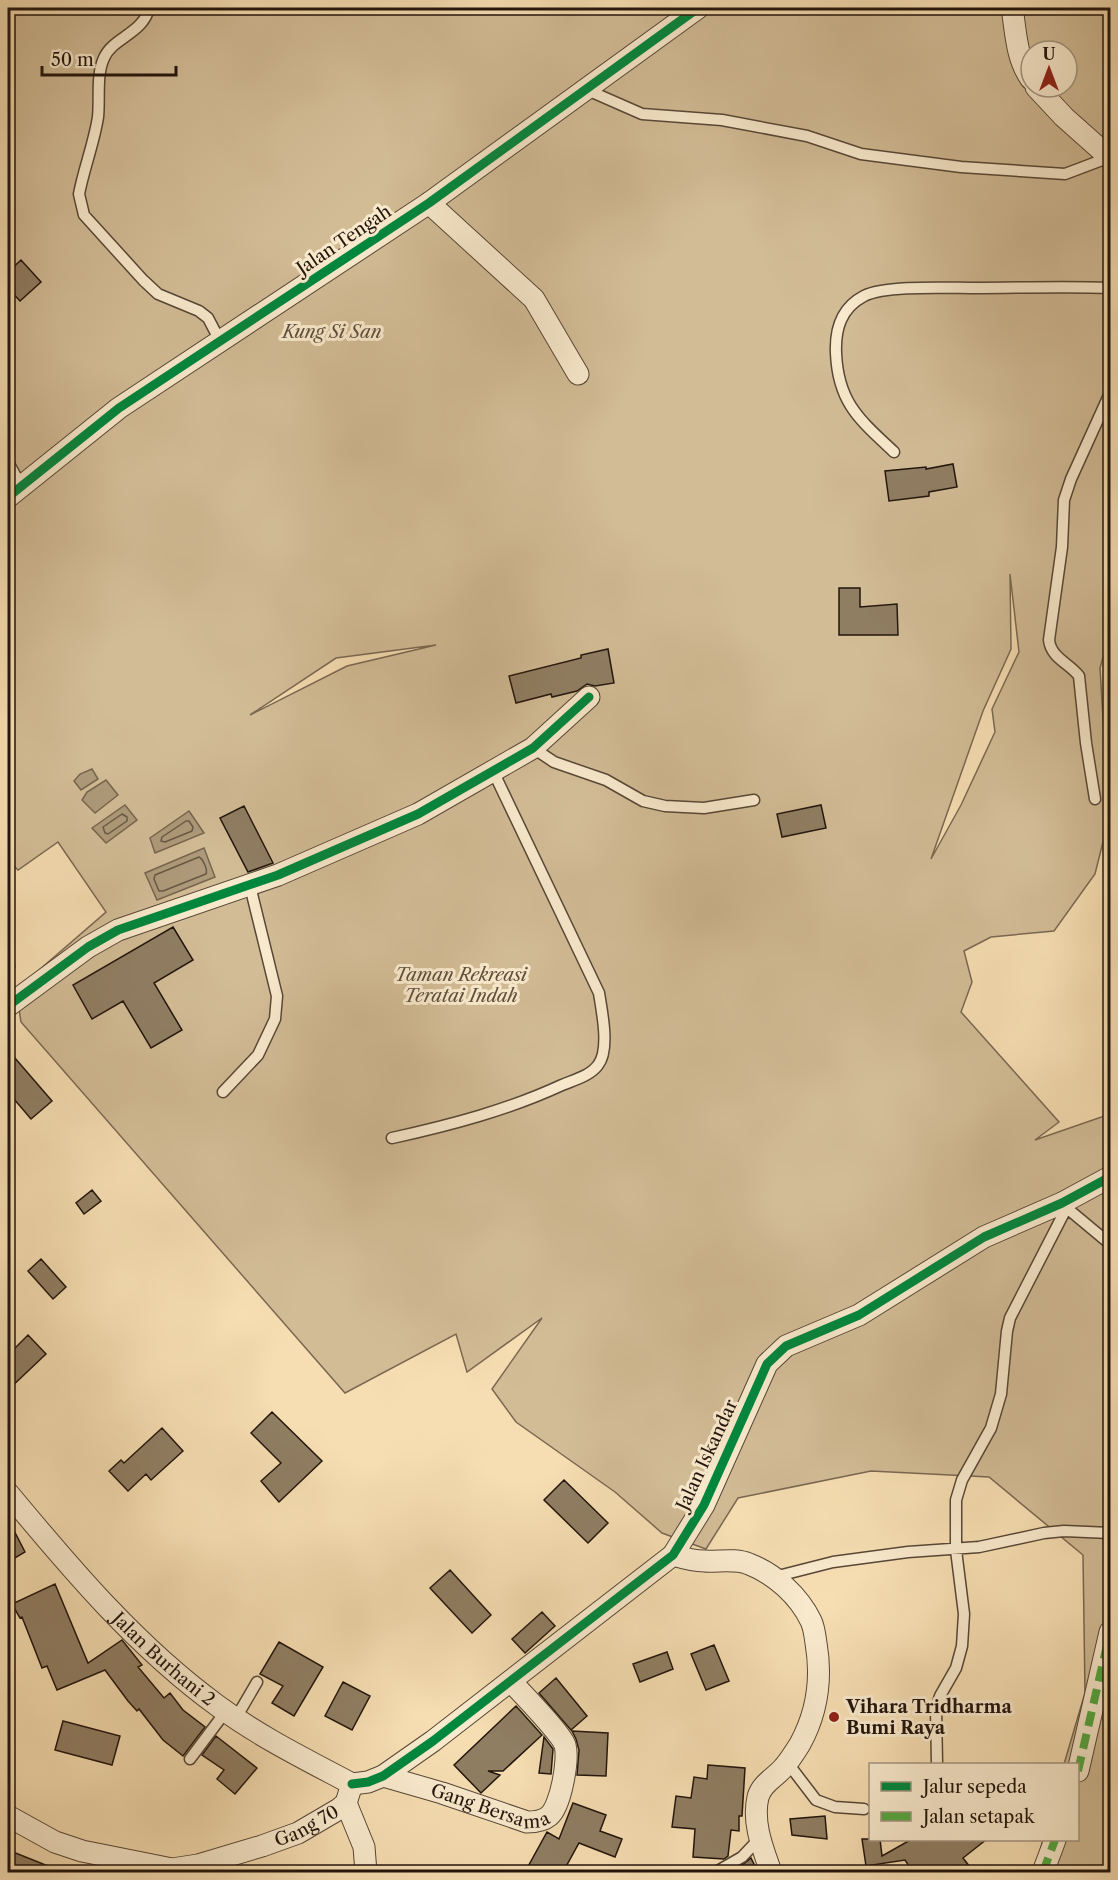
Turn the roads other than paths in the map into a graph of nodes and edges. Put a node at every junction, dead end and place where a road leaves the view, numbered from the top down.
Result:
1 (149, 8) edge
2 (698, 8) edge
3 (1012, 8) edge
4 (1019, 53) edge
5 (585, 88) junction
6 (1047, 99) edge
7 (1110, 157) edge
8 (429, 203) junction
9 (1110, 288) edge
10 (220, 341) junction
11 (579, 374) dead end
12 (1110, 393) edge
13 (894, 452) dead end
14 (8, 462) edge
15 (14, 491) edge
16 (589, 697) dead end
17 (533, 748) junction
18 (492, 771) junction
19 (1095, 799) dead end
20 (754, 800) dead end
21 (250, 885) junction
22 (8, 1006) edge
23 (223, 1092) dead end
24 (392, 1138) dead end
25 (1110, 1177) edge
26 (1065, 1205) junction
27 (1110, 1244) edge
28 (8, 1493) edge
29 (1110, 1533) edge
30 (956, 1550) junction
31 (673, 1555) junction
32 (774, 1577) junction
33 (1110, 1632) edge
34 (511, 1681) junction
35 (257, 1682) dead end
36 (231, 1714) junction
37 (190, 1759) dead end
38 (788, 1762) junction
39 (937, 1763) edge
40 (1079, 1763) edge
41 (383, 1776) junction
42 (349, 1793) junction
43 (864, 1809) dead end
44 (8, 1816) edge
45 (759, 1839) junction
46 (1054, 1841) edge
47 (366, 1872) edge
48 (716, 1872) edge
49 (771, 1872) edge
50 (1043, 1872) edge

1 - 10 lane
2 - 5 street, Jalan Tengah
3 - 4 street
5 - 7 lane
5 - 8 street, Jalan Tengah
6 - 7 street
8 - 10 street, Jalan Tengah
8 - 11 street
9 - 13 lane
10 - 15 street, Jalan Tengah
12 - 19 lane
14 - 15 lane
16 - 17 street
17 - 18 street
17 - 20 lane
18 - 21 street
18 - 24 lane
21 - 22 street
21 - 23 lane
25 - 26 street, Jalan Iskandar
26 - 27 lane
26 - 30 lane
26 - 31 street, Jalan Iskandar
28 - 36 street, Jalan Burhani 2
29 - 30 lane
30 - 32 lane
30 - 39 lane
31 - 32 street
31 - 34 street, Jalan Iskandar
32 - 38 street
33 - 40 street
34 - 41 street, Jalan Iskandar
34 - 41 street, Gang Bersama
35 - 36 lane
36 - 37 lane
36 - 42 street, Jalan Burhani 2
38 - 43 lane
38 - 45 street
41 - 42 street, Jalan Iskandar
42 - 44 street, Gang 70
42 - 47 street
45 - 48 lane
45 - 49 street
46 - 50 street

